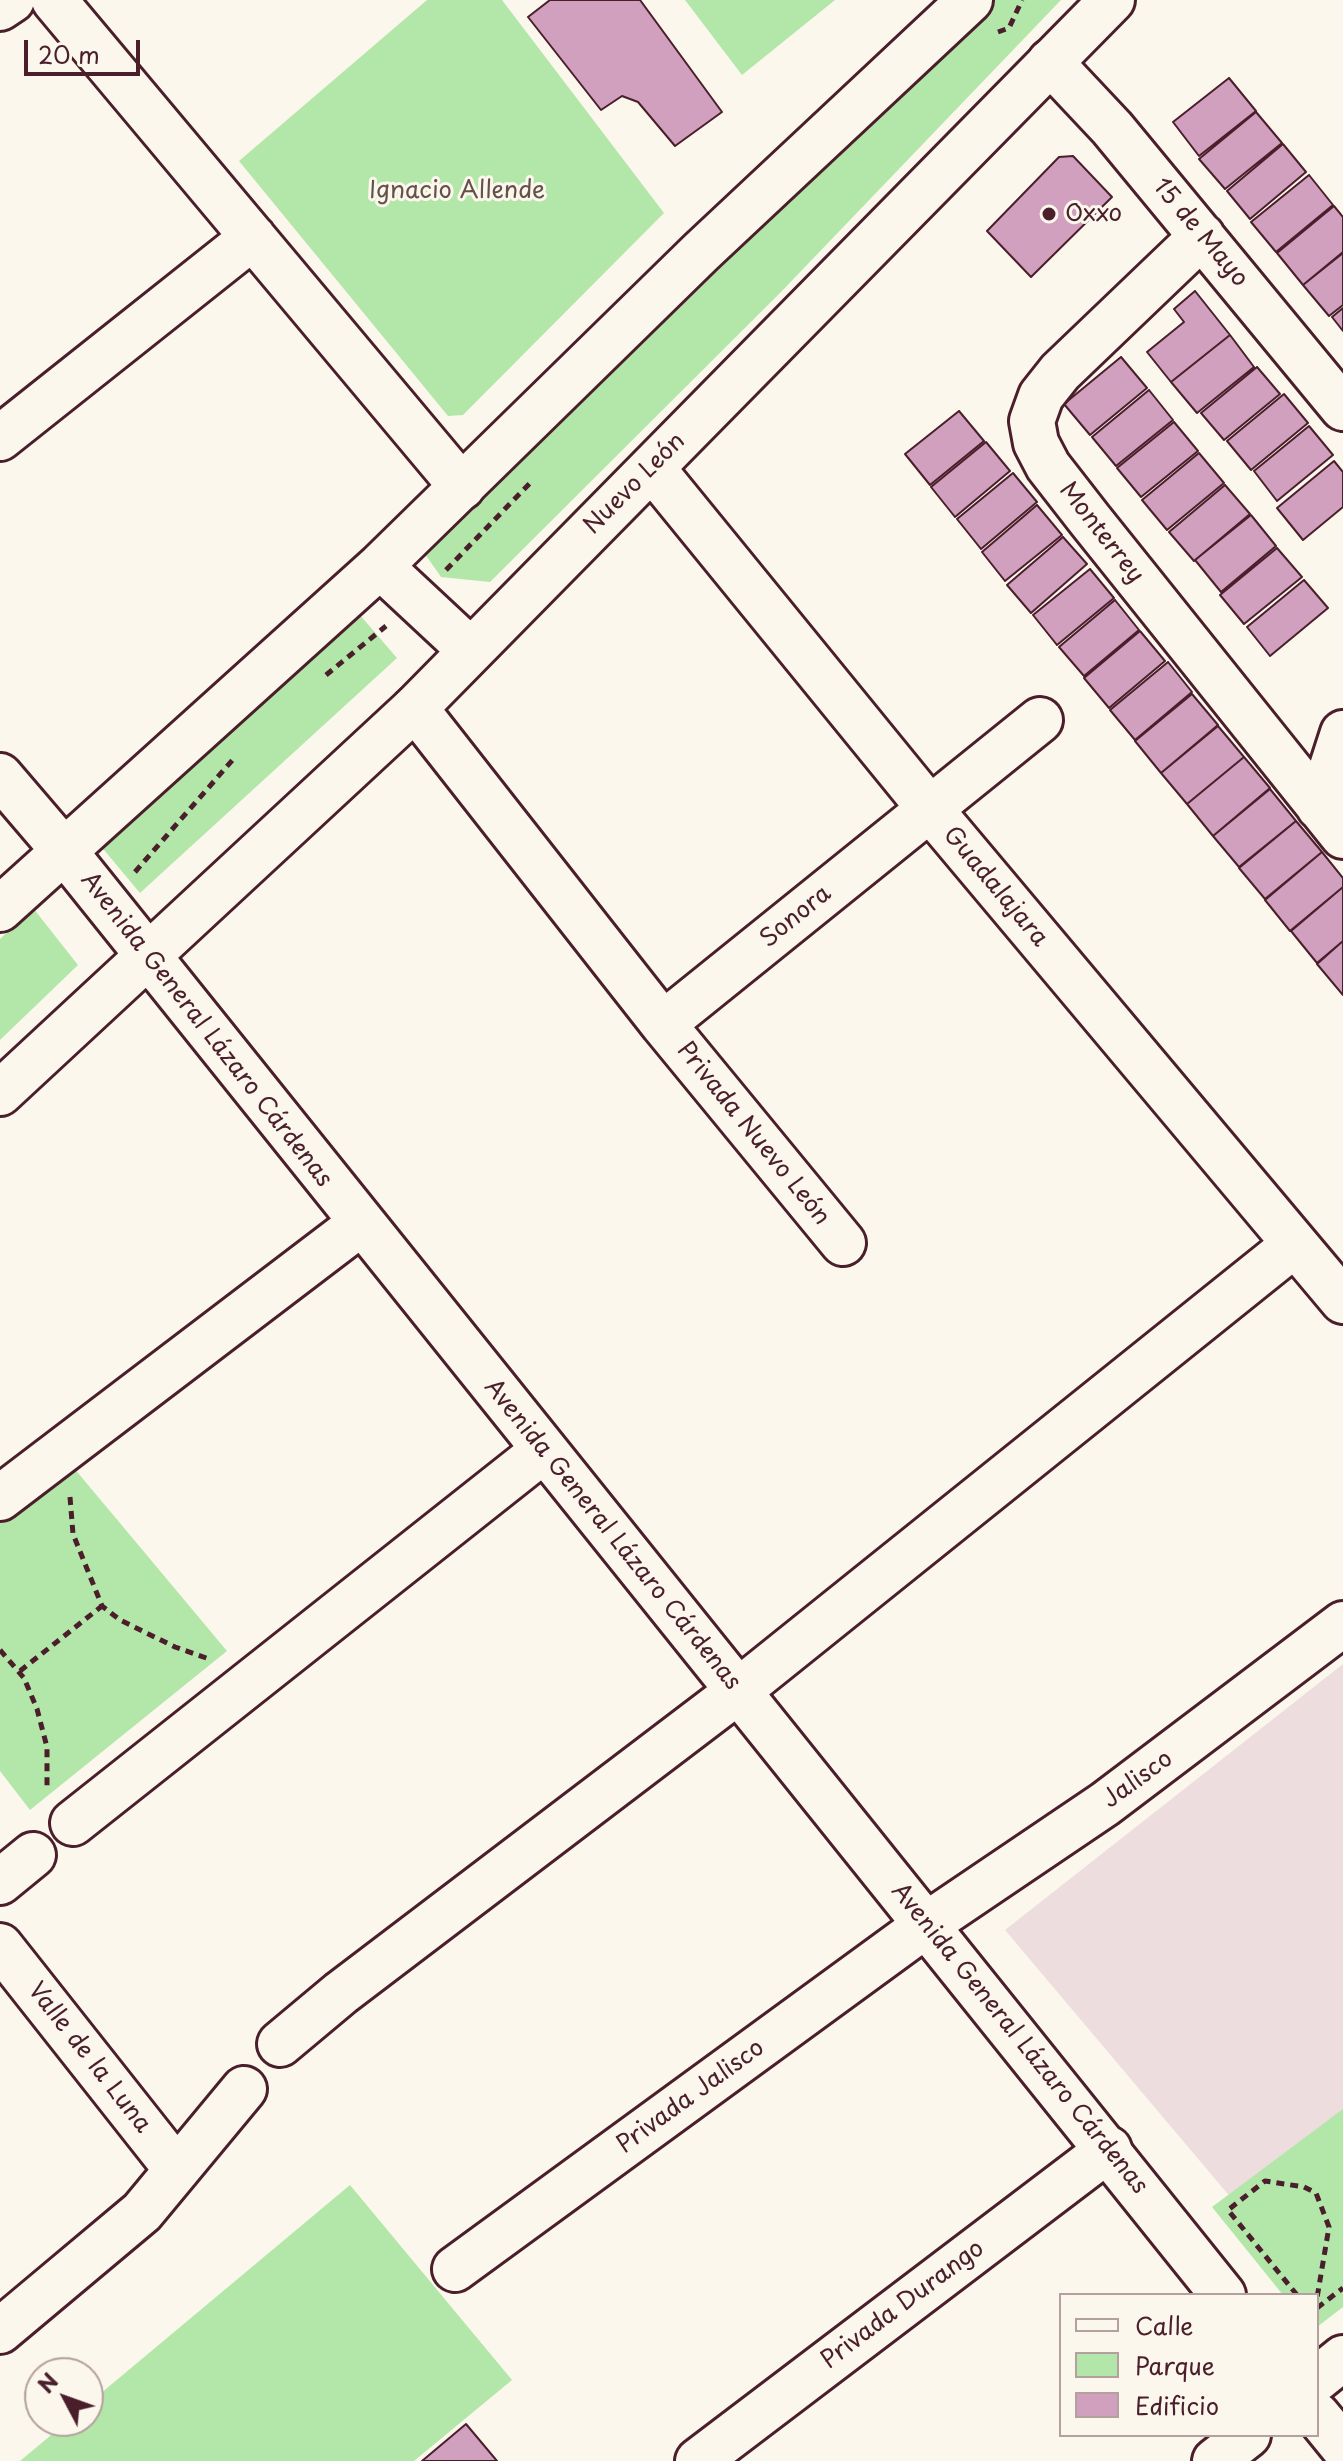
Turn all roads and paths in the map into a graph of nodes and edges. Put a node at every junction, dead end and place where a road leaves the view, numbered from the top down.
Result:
1 (12, 0) edge
2 (54, 0) edge
3 (970, 0) edge
4 (1112, 0) edge
5 (0, 8) edge
6 (1050, 62) junction
7 (1202, 236) junction
8 (253, 237) junction
9 (1343, 408) edge
10 (0, 438) edge
11 (652, 468) junction
12 (462, 487) junction
13 (380, 566) junction
14 (418, 598) junction
15 (469, 649) junction
16 (317, 681) dead end
17 (415, 708) junction
18 (1040, 720) dead end
19 (1343, 733) edge
20 (238, 753) dead end
21 (0, 776) edge
22 (930, 809) junction
23 (1331, 822) edge
24 (65, 852) junction
25 (107, 904) junction
26 (0, 909) edge
27 (146, 956) junction
28 (663, 1024) junction
29 (0, 1093) edge
30 (360, 1224) junction
31 (843, 1243) dead end
32 (1295, 1244) junction
33 (1343, 1301) edge
34 (66, 1448) junction
35 (544, 1450) junction
36 (0, 1498) edge
37 (102, 1606) junction
38 (1343, 1624) edge
39 (0, 1650) edge
40 (214, 1661) dead end
41 (20, 1671) junction
42 (737, 1692) junction
43 (60, 1810) joint
44 (926, 1925) junction
45 (9, 1975) edge
46 (280, 2044) dead end
47 (244, 2089) dead end
48 (1109, 2149) junction
49 (177, 2170) junction
50 (455, 2269) dead end
51 (1343, 2288) edge
52 (1221, 2293) edge
53 (1295, 2293) edge
54 (1318, 2293) edge
55 (1319, 2306) edge
56 (0, 2331) edge
57 (1343, 2358) edge
58 (1319, 2377) edge
59 (1319, 2417) edge
60 (1245, 2437) edge
61 (1343, 2447) edge
62 (698, 2461) edge
63 (1215, 2461) edge

1 - 5 street
2 - 8 street
3 - 12 street
4 - 6 street, Nuevo León
6 - 7 street, 15 de Mayo
6 - 11 street, Nuevo León
7 - 9 street, 15 de Mayo
7 - 23 street, Monterrey
8 - 10 street
8 - 12 street
11 - 15 street, Nuevo León
11 - 22 street, Guadalajara
12 - 13 street
13 - 14 street
13 - 24 street
14 - 15 street
14 - 16 path
15 - 17 street, Nuevo León
17 - 27 street, Nuevo León
17 - 28 street, Privada Nuevo León
18 - 22 street, Sonora
19 - 23 street
20 - 25 path
21 - 24 street, Avenida General Lázaro Cárdenas
22 - 28 street, Sonora
22 - 32 street, Guadalajara
24 - 25 street, Avenida General Lázaro Cárdenas
24 - 26 street
25 - 27 street, Avenida General Lázaro Cárdenas
27 - 29 street, Nuevo León
27 - 30 street, Avenida General Lázaro Cárdenas
28 - 31 street, Privada Nuevo León
30 - 34 street
30 - 35 street, Avenida General Lázaro Cárdenas
32 - 33 street, Guadalajara
32 - 42 street
34 - 36 street
34 - 37 path
35 - 42 street, Avenida General Lázaro Cárdenas
35 - 43 street
37 - 40 path
37 - 41 path
38 - 44 street, Jalisco
39 - 41 path
41 - 43 path
42 - 44 street, Avenida General Lázaro Cárdenas
42 - 46 street
44 - 48 street, Avenida General Lázaro Cárdenas
44 - 50 street, Privada Jalisco
45 - 49 street, Valle de la Luna
47 - 49 street
48 - 52 street, Avenida General Lázaro Cárdenas
48 - 62 street, Privada Durango
49 - 56 street
51 - 55 path
53 - 54 path
57 - 58 street
59 - 61 street
60 - 63 street

